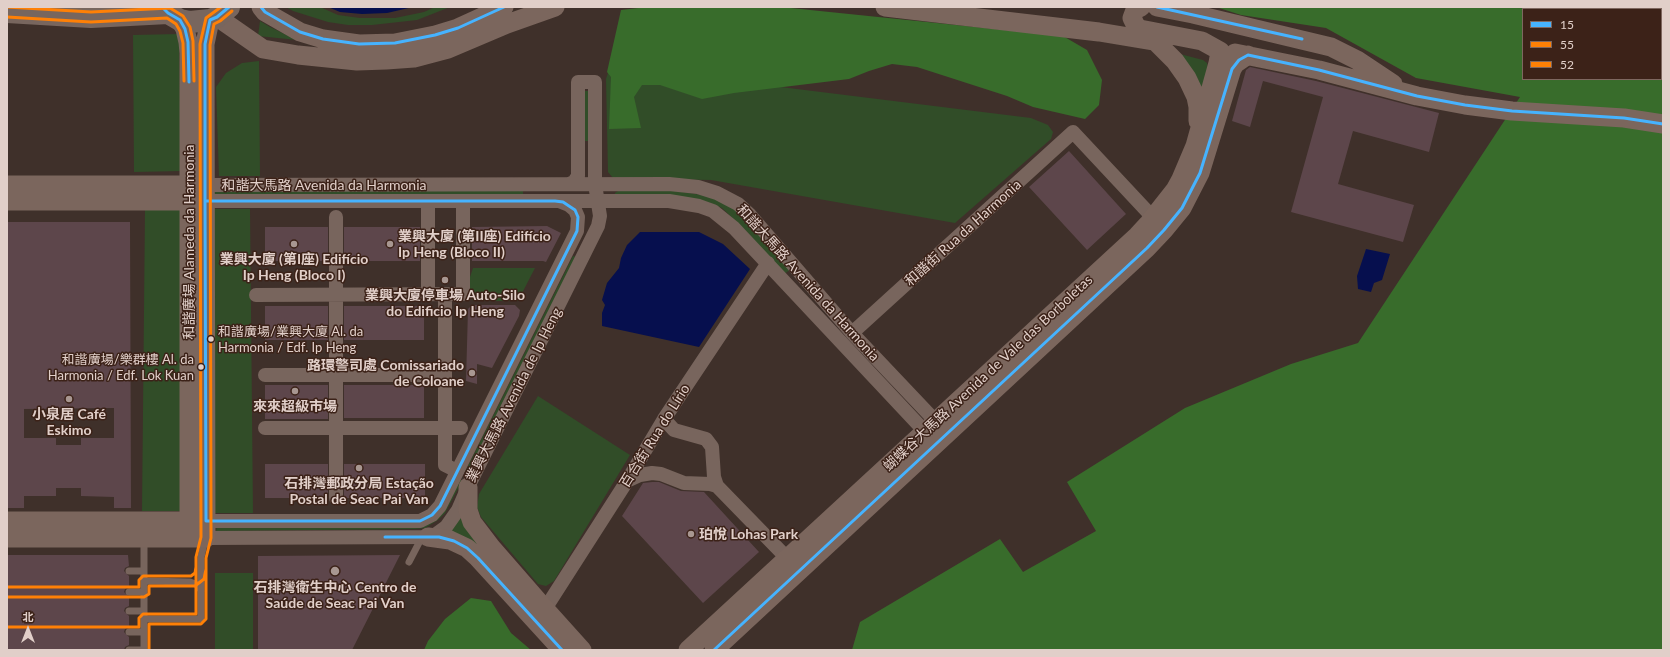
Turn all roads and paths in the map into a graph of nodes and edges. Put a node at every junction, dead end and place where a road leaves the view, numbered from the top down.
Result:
1 (260, 7) edge
2 (504, 7) edge
3 (555, 7) edge
4 (885, 7) edge
5 (1141, 7) edge
6 (1157, 7) edge
7 (7, 12) edge
8 (170, 13) edge
9 (218, 15) edge
10 (1293, 37) junction
11 (1155, 41) junction
12 (1220, 51) junction
13 (1248, 55) junction
14 (1319, 70) junction
15 (1417, 96) junction
16 (1663, 124) edge
17 (1195, 146) junction
18 (569, 184) junction
19 (595, 184) junction
20 (7, 185) edge
21 (197, 193) junction
22 (7, 201) edge
23 (428, 201) junction
24 (464, 201) junction
25 (555, 201) junction
26 (597, 201) junction
27 (629, 201) junction
28 (336, 217) dead end
29 (1159, 224) junction
30 (598, 226) junction
31 (768, 263) junction
32 (256, 295) dead end
33 (336, 295) junction
34 (428, 295) junction
35 (446, 295) junction
36 (852, 333) junction
37 (265, 375) dead end
38 (336, 375) junction
39 (446, 375) junction
40 (664, 419) junction
41 (264, 428) dead end
42 (336, 428) junction
43 (446, 428) junction
44 (461, 428) dead end
45 (935, 432) junction
46 (457, 471) junction
47 (627, 481) junction
48 (717, 486) junction
49 (468, 487) junction
50 (336, 498) dead end
51 (7, 521) edge
52 (197, 529) junction
53 (7, 538) edge
54 (144, 538) junction
55 (425, 538) junction
56 (201, 557) junction
57 (787, 558) junction
58 (409, 562) dead end
59 (201, 568) junction
60 (129, 571) dead end
61 (144, 571) junction
62 (144, 581) junction
63 (190, 582) junction
64 (128, 592) dead end
65 (144, 592) junction
66 (201, 592) junction
67 (545, 609) junction
68 (129, 611) dead end
69 (144, 611) junction
70 (144, 619) junction
71 (129, 632) dead end
72 (144, 632) junction
73 (129, 650) edge
74 (144, 650) edge
75 (562, 650) edge
76 (582, 650) edge
77 (688, 650) edge
78 (714, 650) edge

1 - 2 street
3 - 9 street
4 - 11 street
5 - 12 street
6 - 10 street
7 - 8 main road
8 - 9 main road
8 - 21 street, 和諧廣場 Alameda da Harmonia
9 - 21 street, 和諧廣場 Alameda da Harmonia
10 - 14 street
10 - 15 street
11 - 12 street
11 - 17 street
12 - 13 street
12 - 17 street, 蝴蝶谷大馬路 Avenida de Vale das Borboletas
13 - 14 street
13 - 29 street, 蝴蝶谷大馬路 Avenida de Vale das Borboletas
14 - 15 street
15 - 16 street
17 - 29 street, 蝴蝶谷大馬路 Avenida de Vale das Borboletas
18 - 19 street, 和諧大馬路 Avenida da Harmonia
18 - 19 street
18 - 21 street, 和諧大馬路 Avenida da Harmonia
19 - 26 street
19 - 36 street, 和諧大馬路 Avenida da Harmonia
20 - 21 street, 和諧大馬路 Avenida da Harmonia
21 - 22 street, 和諧大馬路 Avenida da Harmonia
21 - 23 street, 和諧大馬路 Avenida da Harmonia
21 - 52 street, 和諧廣場 Alameda da Harmonia
23 - 24 street, 和諧大馬路 Avenida da Harmonia
23 - 34 street
24 - 25 street, 和諧大馬路 Avenida da Harmonia
24 - 35 street
25 - 26 street, 和諧大馬路 Avenida da Harmonia
25 - 46 street, 業興大馬路 Avenida de Ip Heng
26 - 27 street, 和諧大馬路 Avenida da Harmonia
26 - 30 street
27 - 30 street
27 - 31 street, 和諧大馬路 Avenida da Harmonia
28 - 33 street
29 - 36 street, 和諧街 Rua da Harmonia
29 - 45 street, 蝴蝶谷大馬路 Avenida de Vale das Borboletas
30 - 49 street, 業興大馬路 Avenida de Ip Heng
31 - 40 street, 百合街 Rua do Lírio
31 - 45 street, 和諧大馬路 Avenida da Harmonia
32 - 33 street
33 - 34 street
33 - 38 street
34 - 35 street
35 - 39 street
36 - 45 street, 和諧大馬路 Avenida da Harmonia
37 - 38 street
38 - 39 street
38 - 42 street
39 - 43 street
40 - 47 street, 百合街 Rua do Lírio
40 - 48 street
41 - 42 street
42 - 43 street
42 - 50 street
43 - 44 street
43 - 46 street
45 - 57 street, 蝴蝶谷大馬路 Avenida de Vale das Borboletas
45 - 78 street, 蝴蝶谷大馬路 Avenida de Vale das Borboletas
46 - 52 street, 業興大馬路 Avenida de Ip Heng
47 - 48 street
47 - 67 street, 百合街 Rua do Lírio
48 - 57 street
49 - 55 street, 業興大馬路 Avenida de Ip Heng
49 - 67 street
51 - 52 street
52 - 54 street
52 - 55 street
52 - 56 lane
52 - 56 lane
53 - 54 street
54 - 61 lane
55 - 58 lane
55 - 75 street
56 - 59 lane
57 - 77 street, 蝴蝶谷大馬路 Avenida de Vale das Borboletas
59 - 63 lane
59 - 66 lane
60 - 61 lane
61 - 62 lane
62 - 63 lane
62 - 65 lane
63 - 66 lane
64 - 65 lane
65 - 69 lane
66 - 70 lane
67 - 76 street
68 - 69 lane
69 - 70 lane
70 - 72 lane
71 - 72 lane
72 - 74 lane
73 - 74 lane

